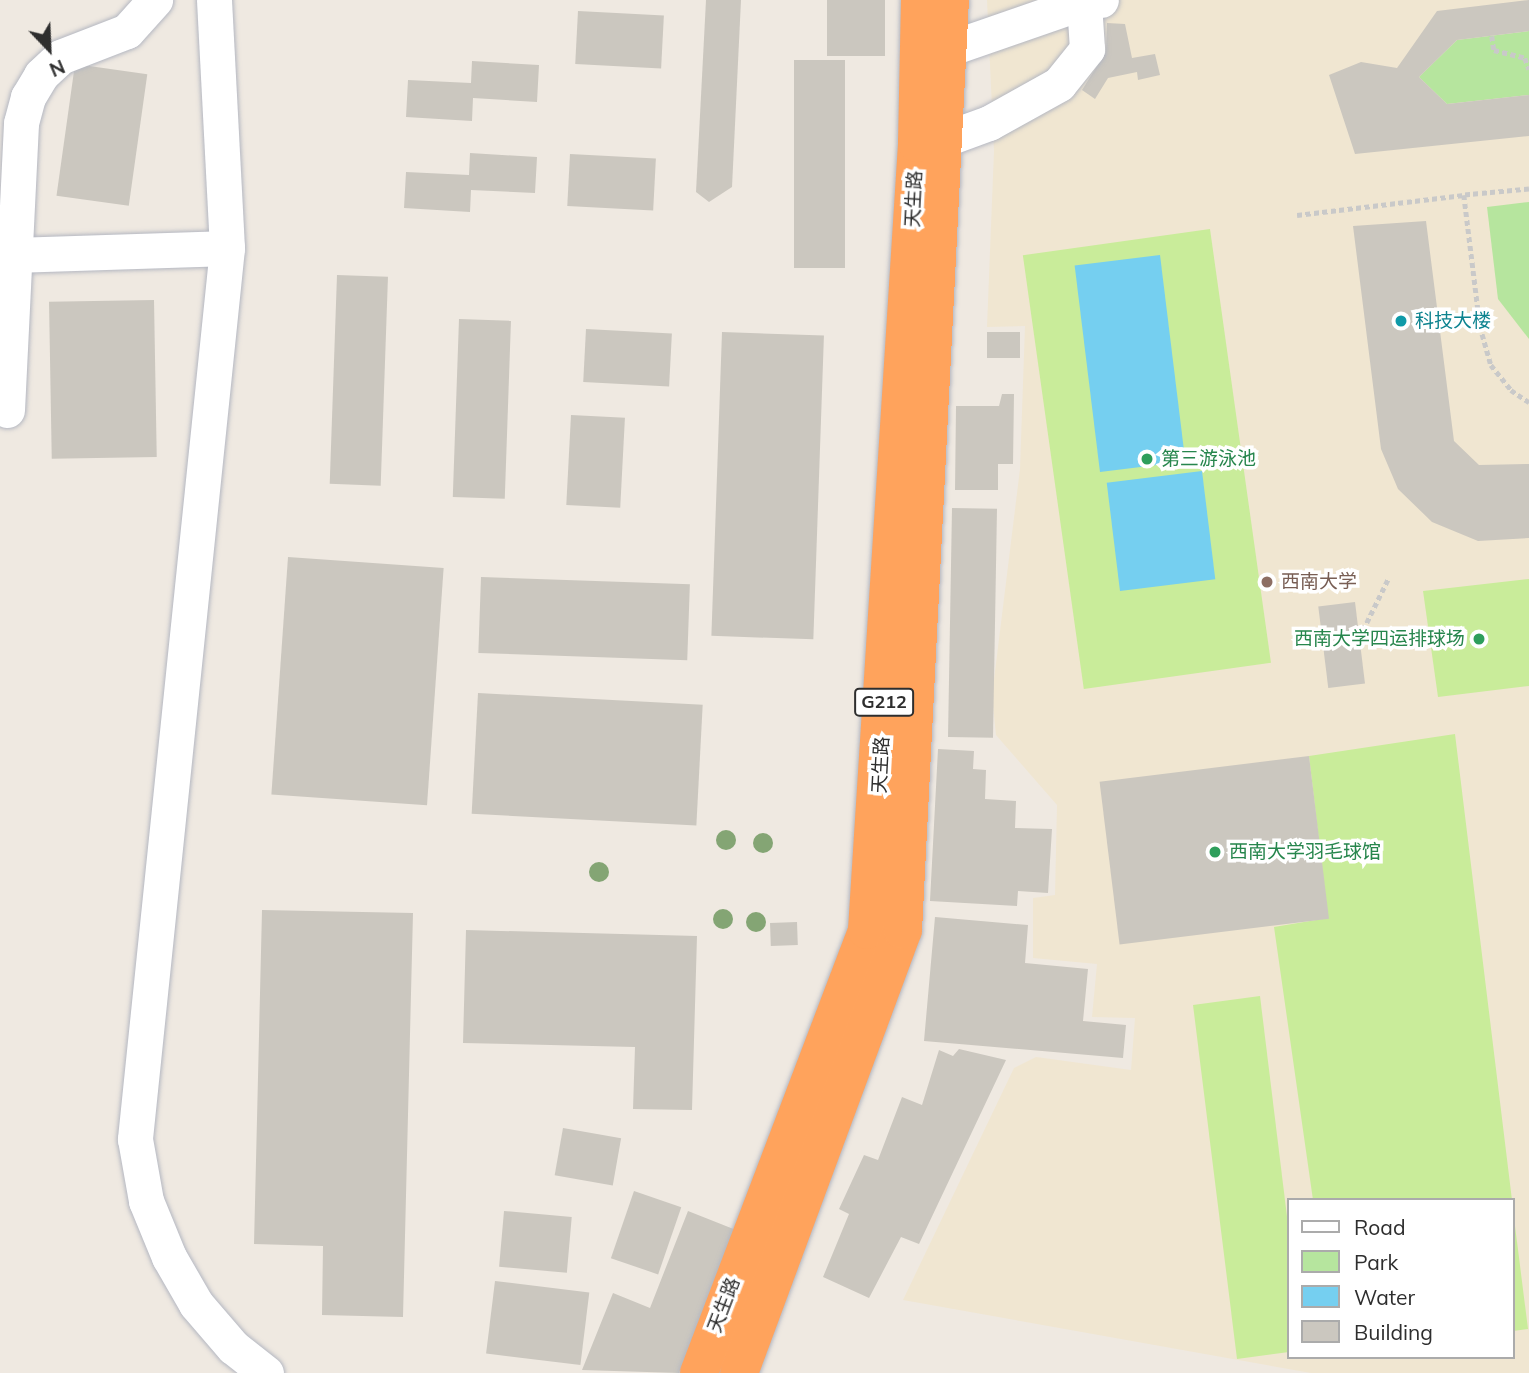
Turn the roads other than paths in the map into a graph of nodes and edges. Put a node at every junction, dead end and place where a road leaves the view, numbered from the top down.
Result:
1 (155, 0) edge
2 (214, 0) edge
3 (920, 0) edge
4 (950, 0) edge
5 (1093, 1) edge
6 (934, 54) junction
7 (931, 141) junction
8 (227, 248) junction
9 (15, 256) junction
10 (7, 410) dead end
11 (266, 1373) edge
12 (699, 1373) edge
13 (739, 1373) edge

1 - 9 street
2 - 8 street
3 - 6 highway, 天生路 / G212
4 - 6 highway, 天生路 / G212
5 - 6 street
5 - 7 street
6 - 7 highway, 天生路 / G212
7 - 12 highway, 天生路 / G212
7 - 13 highway, 天生路 / G212
8 - 9 street
8 - 11 street
9 - 10 street

